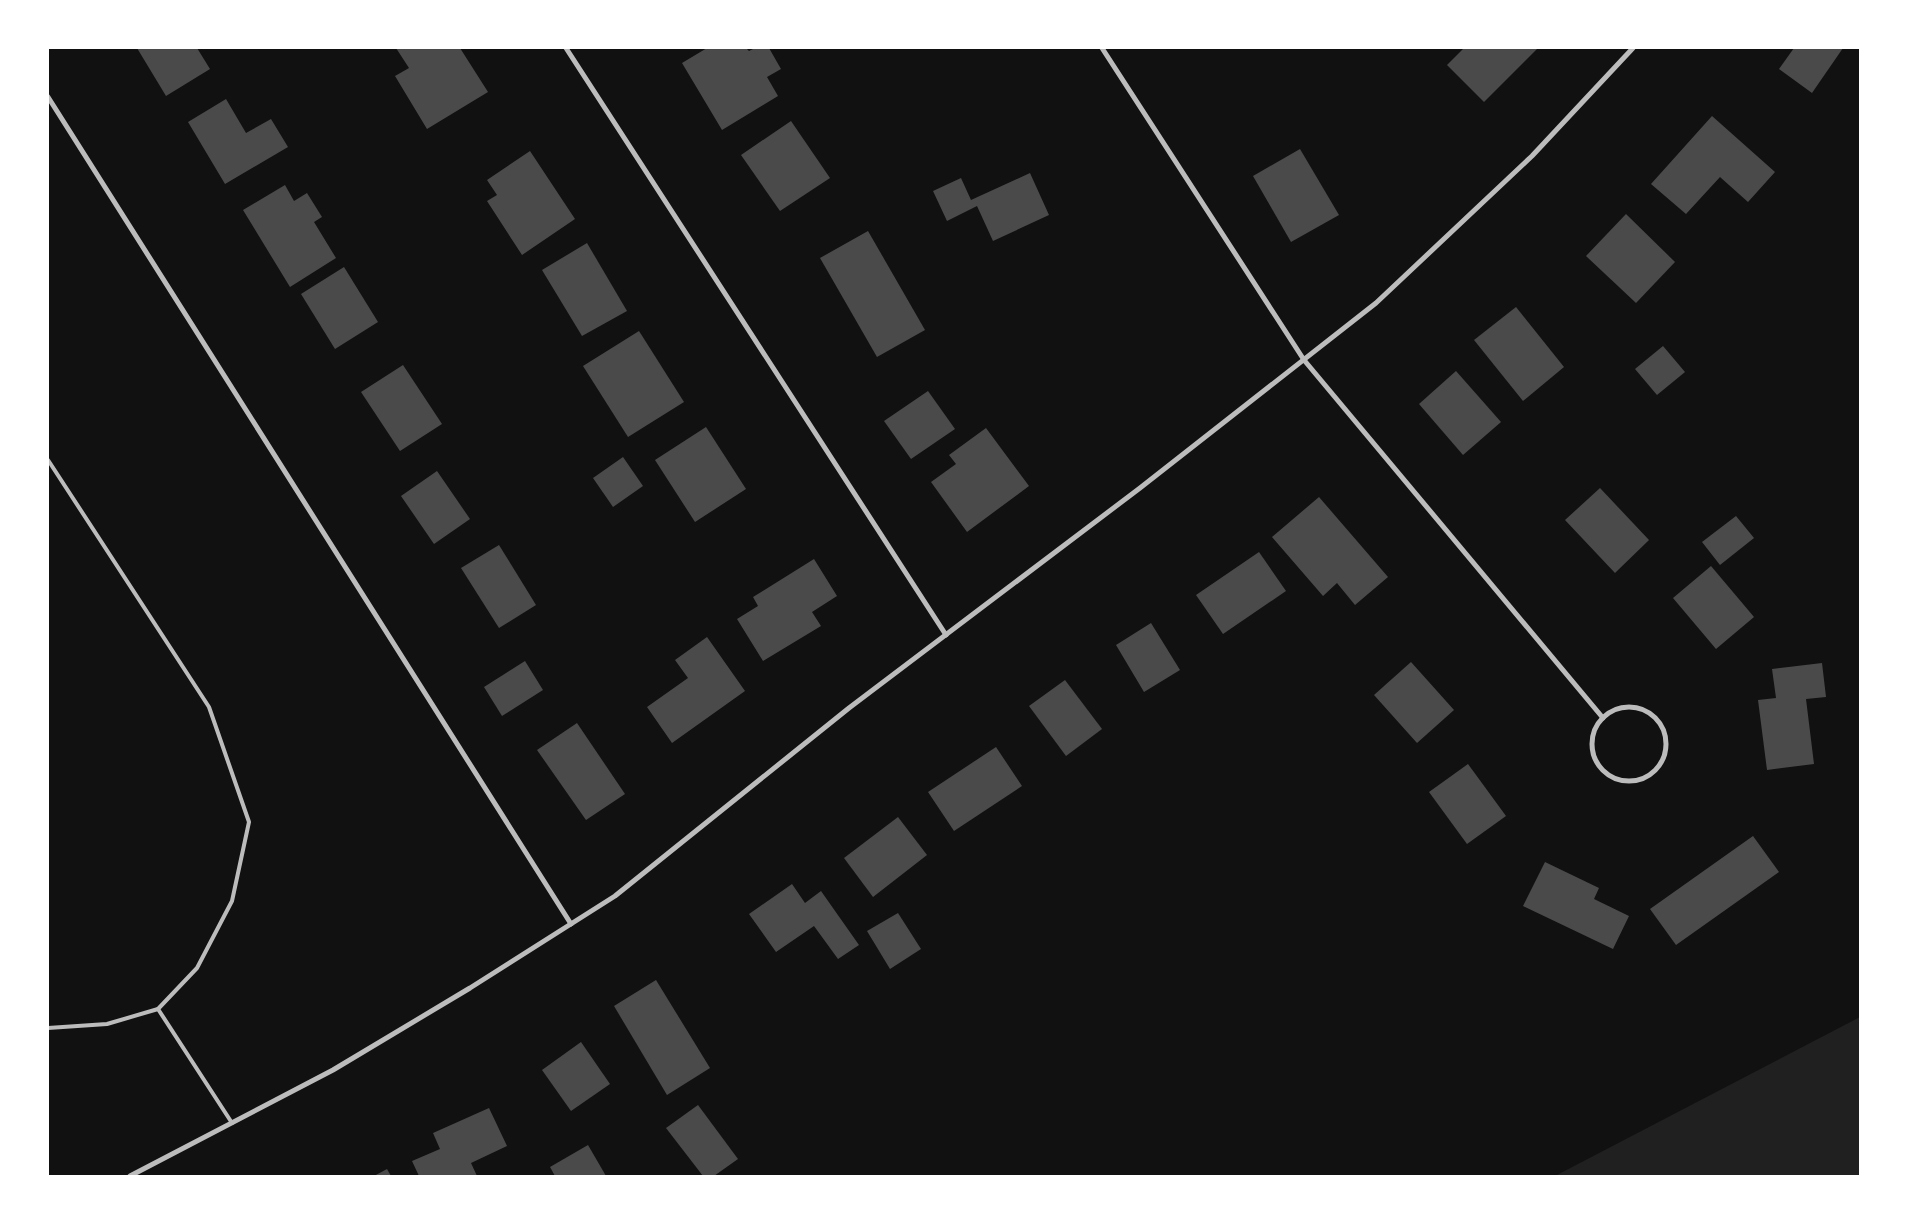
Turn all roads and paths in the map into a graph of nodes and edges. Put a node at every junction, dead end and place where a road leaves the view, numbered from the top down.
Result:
1 (566, 48) edge
2 (1102, 48) edge
3 (1633, 48) edge
4 (48, 97) edge
5 (1304, 360) junction
6 (48, 460) edge
7 (946, 635) junction
8 (1603, 718) junction
9 (571, 924) junction
10 (158, 1009) junction
11 (48, 1028) edge
12 (232, 1123) junction
13 (130, 1176) edge

1 - 7 street
2 - 5 street
3 - 5 street
4 - 9 street
5 - 7 street
5 - 8 street
6 - 10 lane
7 - 9 street
8 - 8 street
9 - 12 street
10 - 11 lane
10 - 12 lane
12 - 13 street

